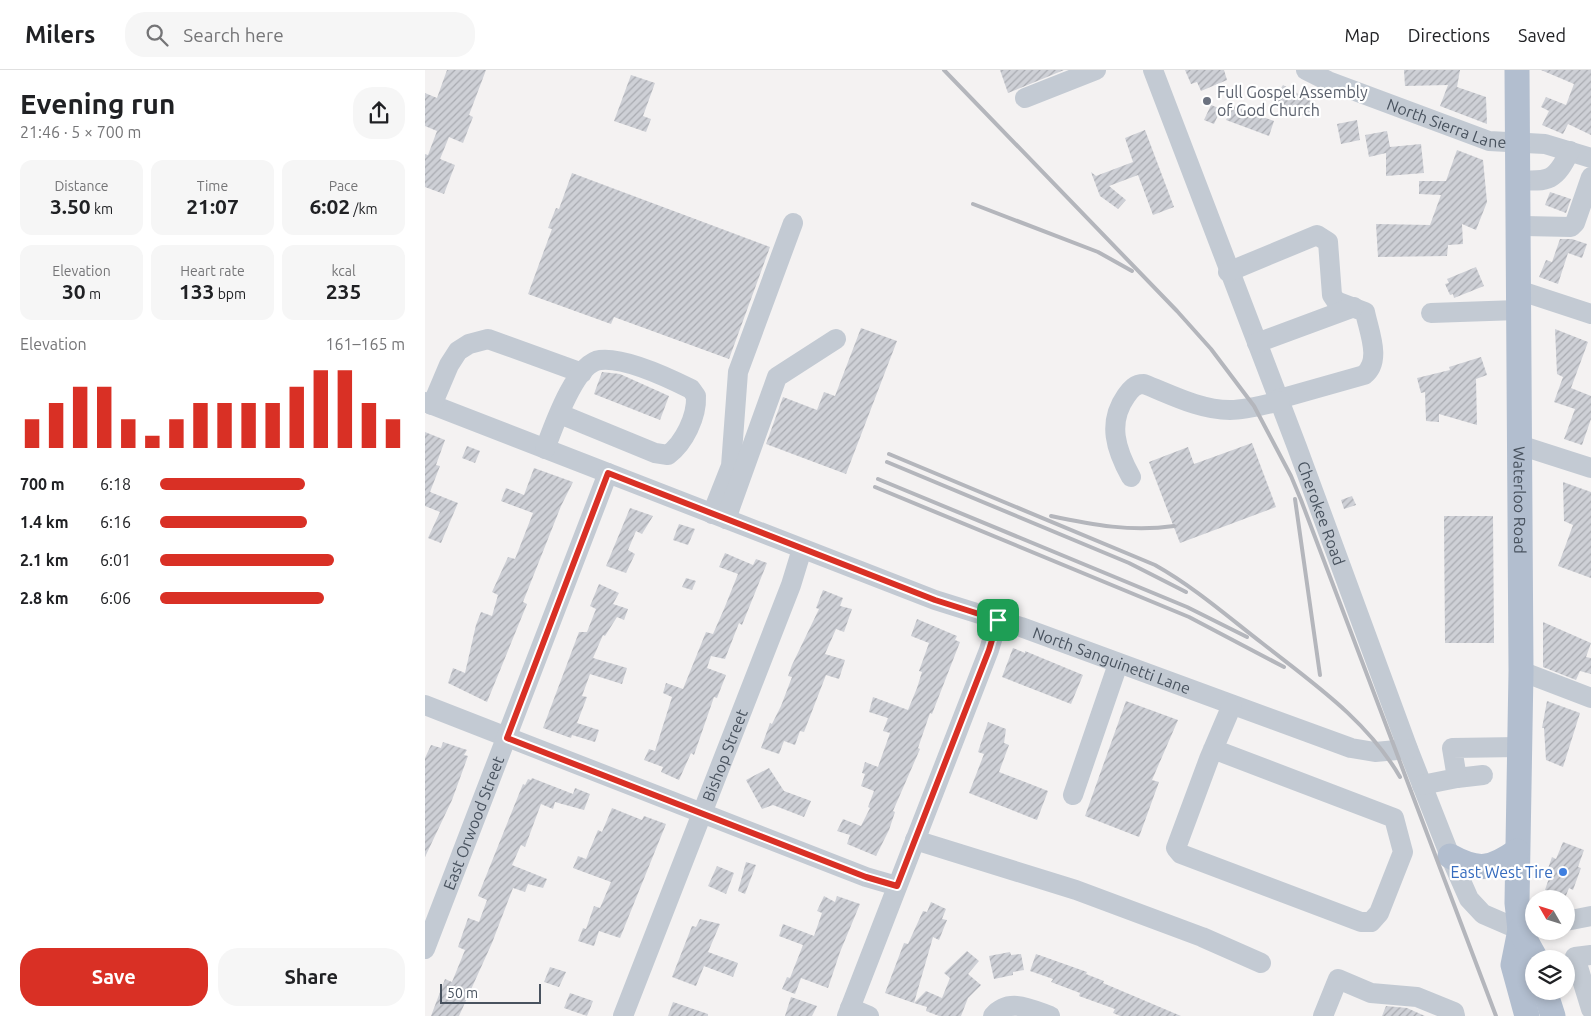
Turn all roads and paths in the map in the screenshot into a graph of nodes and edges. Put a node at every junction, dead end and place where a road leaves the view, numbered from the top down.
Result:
1 (1096, 70) edge
2 (1153, 70) edge
3 (1307, 70) edge
4 (1517, 70) edge
5 (1025, 98) dead end
6 (1517, 143) junction
7 (1570, 151) junction
8 (1591, 158) edge
9 (1591, 177) edge
10 (1517, 180) junction
11 (793, 223) dead end
12 (1517, 226) junction
13 (1229, 272) junction
14 (1518, 300) junction
15 (1354, 307) junction
16 (1431, 313) dead end
17 (1591, 314) edge
18 (836, 339) dead end
19 (1257, 343) junction
20 (582, 374) junction
21 (1279, 400) junction
22 (429, 404) edge
23 (560, 414) junction
24 (1519, 445) junction
25 (545, 449) junction
26 (1591, 468) edge
27 (608, 473) junction
28 (1131, 477) dead end
29 (719, 516) junction
30 (802, 549) junction
31 (998, 620) junction
32 (1118, 664) junction
33 (1521, 671) junction
34 (1591, 698) edge
35 (425, 705) edge
36 (1232, 705) junction
37 (507, 738) junction
38 (1519, 746) junction
39 (1213, 749) junction
40 (1408, 749) junction
41 (1483, 775) dead end
42 (1457, 778) junction
43 (1422, 785) junction
44 (1073, 795) dead end
45 (702, 813) junction
46 (915, 840) junction
47 (1517, 851) junction
48 (1450, 856) junction
49 (897, 886) junction
50 (1591, 916) edge
51 (1575, 919) edge
52 (1525, 924) edge
53 (1525, 928) edge
54 (1525, 934) edge
55 (425, 949) edge
56 (1591, 955) edge
57 (1261, 963) dead end
58 (1548, 1000) edge
59 (1591, 1010) edge
60 (849, 1012) edge
61 (623, 1016) edge
62 (869, 1016) edge
63 (993, 1016) edge
64 (1050, 1016) edge
65 (1323, 1016) edge
66 (1455, 1016) edge
67 (1527, 1016) edge
68 (1553, 1016) edge

1 - 5 street
2 - 13 street, Cherokee Road
3 - 6 street, North Sierra Lane
4 - 6 main road, Waterloo Road
6 - 7 street, North Sierra Lane
6 - 10 main road, Waterloo Road
7 - 8 street, North Sierra Lane
7 - 10 street
9 - 12 street
10 - 12 main road, Waterloo Road
11 - 29 street
12 - 14 main road, Waterloo Road
13 - 15 street
13 - 19 street, Cherokee Road
14 - 16 street
14 - 17 street
14 - 24 main road, Waterloo Road
15 - 19 street
15 - 21 street
18 - 29 street
19 - 21 street, Cherokee Road
20 - 22 street
20 - 23 street
20 - 23 street
21 - 28 street
21 - 40 street, Cherokee Road
22 - 25 street, North Sanguinetti Lane
23 - 25 street
24 - 26 street
24 - 33 main road, Waterloo Road
25 - 27 street, North Sanguinetti Lane
27 - 29 street, North Sanguinetti Lane
27 - 37 street, East Orwood Street
29 - 30 street, North Sanguinetti Lane
30 - 31 street, North Sanguinetti Lane
30 - 45 street, Bishop Street
31 - 32 street, North Sanguinetti Lane
31 - 46 street
32 - 36 street, North Sanguinetti Lane
32 - 44 street
33 - 34 street
33 - 38 main road, Waterloo Road
35 - 37 street
36 - 39 street
36 - 40 street, North Sanguinetti Lane
37 - 45 street
37 - 55 street, East Orwood Street
38 - 42 street
38 - 47 main road, Waterloo Road
39 - 39 street
40 - 43 street, Cherokee Road
41 - 42 street
42 - 43 street
43 - 48 street, Cherokee Road
45 - 49 street
45 - 61 street, Bishop Street
46 - 49 street
46 - 57 street
47 - 48 main road
47 - 52 main road, Waterloo Road
48 - 53 street, Cherokee Road
49 - 60 street
50 - 51 street
54 - 67 main road, Waterloo Road
56 - 59 street
58 - 68 main road
60 - 62 street
63 - 64 street
65 - 66 street

